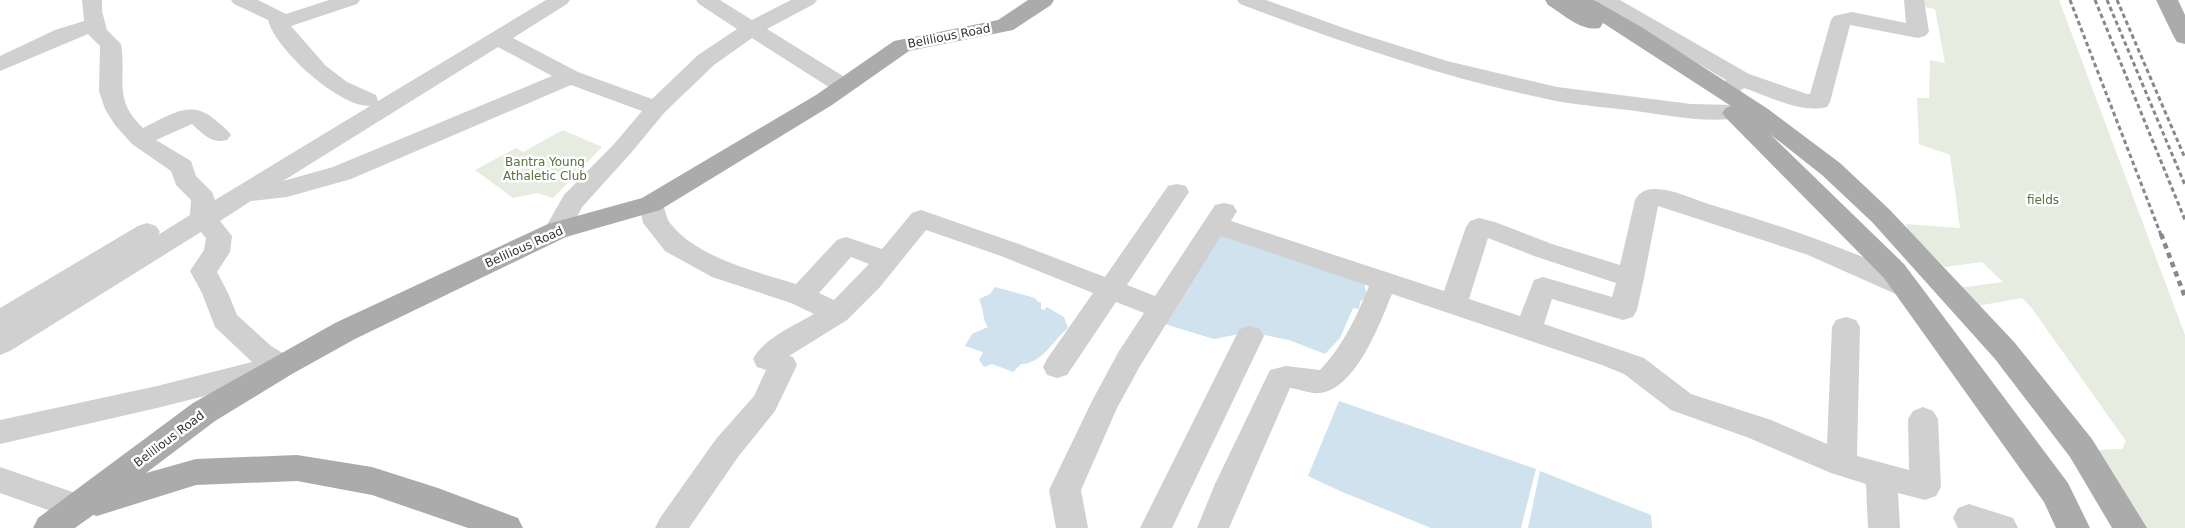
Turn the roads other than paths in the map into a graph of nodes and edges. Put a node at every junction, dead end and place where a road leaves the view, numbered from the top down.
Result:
1 (92, 0) edge
2 (241, 0) edge
3 (350, 0) edge
4 (706, 0) edge
5 (807, 0) edge
6 (1043, 0) edge
7 (1247, 0) edge
8 (1556, 0) edge
9 (1579, 0) edge
10 (1605, 0) edge
11 (1914, 0) edge
12 (2167, 0) edge
13 (540, 2) edge
14 (280, 23) junction
15 (95, 24) junction
16 (751, 29) junction
17 (2185, 37) edge
18 (497, 38) junction
19 (0, 64) edge
20 (570, 78) junction
21 (843, 86) junction
22 (1733, 94) junction
23 (368, 100) junction
24 (656, 108) junction
25 (219, 135) dead end
26 (141, 138) junction
27 (1177, 192) dead end
28 (244, 194) junction
29 (651, 204) junction
30 (203, 208) junction
31 (557, 230) junction
32 (887, 261) junction
33 (1631, 278) junction
34 (1384, 281) junction
35 (1907, 288) junction
36 (1112, 289) junction
37 (801, 296) junction
38 (1453, 305) junction
39 (1161, 309) junction
40 (837, 313) junction
41 (0, 321) edge
42 (1846, 327) dead end
43 (1529, 328) junction
44 (1250, 336) dead end
45 (0, 344) edge
46 (281, 366) junction
47 (1057, 367) dead end
48 (1923, 419) dead end
49 (0, 432) edge
50 (1842, 464) junction
51 (1881, 476) junction
52 (0, 480) edge
53 (78, 508) junction
54 (1970, 518) dead end
55 (50, 528) edge
56 (506, 528) edge
57 (671, 528) edge
58 (1072, 528) edge
59 (1156, 528) edge
60 (1213, 528) edge
61 (1884, 528) edge
62 (2002, 528) edge
63 (2073, 528) edge
64 (2130, 528) edge

1 - 15 street
2 - 14 street
3 - 14 street
4 - 16 street
5 - 16 street
6 - 21 main road, Belilious Road
7 - 22 street
8 - 22 main road
9 - 22 main road
10 - 22 street
11 - 22 street
12 - 17 main road
13 - 18 street
13 - 23 street
14 - 23 street
15 - 19 street
15 - 26 street
16 - 21 street
16 - 24 street
18 - 20 street
18 - 28 street
20 - 24 street
20 - 28 street
21 - 29 main road, Belilious Road
22 - 35 main road
22 - 64 main road
23 - 30 street
24 - 31 street
25 - 26 street
26 - 30 street
27 - 36 street
28 - 30 street
29 - 31 main road, Belilious Road
29 - 37 street
30 - 41 street
30 - 45 street
30 - 46 street
31 - 46 main road, Belilious Road
32 - 36 street
32 - 37 street
32 - 40 street
33 - 35 street
33 - 38 street
33 - 43 street
34 - 38 street
34 - 39 street
34 - 60 street
35 - 63 main road
36 - 39 street
36 - 47 street
37 - 40 street
38 - 43 street
39 - 58 street
40 - 57 street
42 - 50 street
43 - 50 street
44 - 59 street
46 - 49 street
46 - 53 main road, Belilious Road
48 - 51 street
50 - 51 street
51 - 61 street
52 - 53 street
53 - 55 main road, Belilious Road
53 - 56 main road
54 - 62 street

